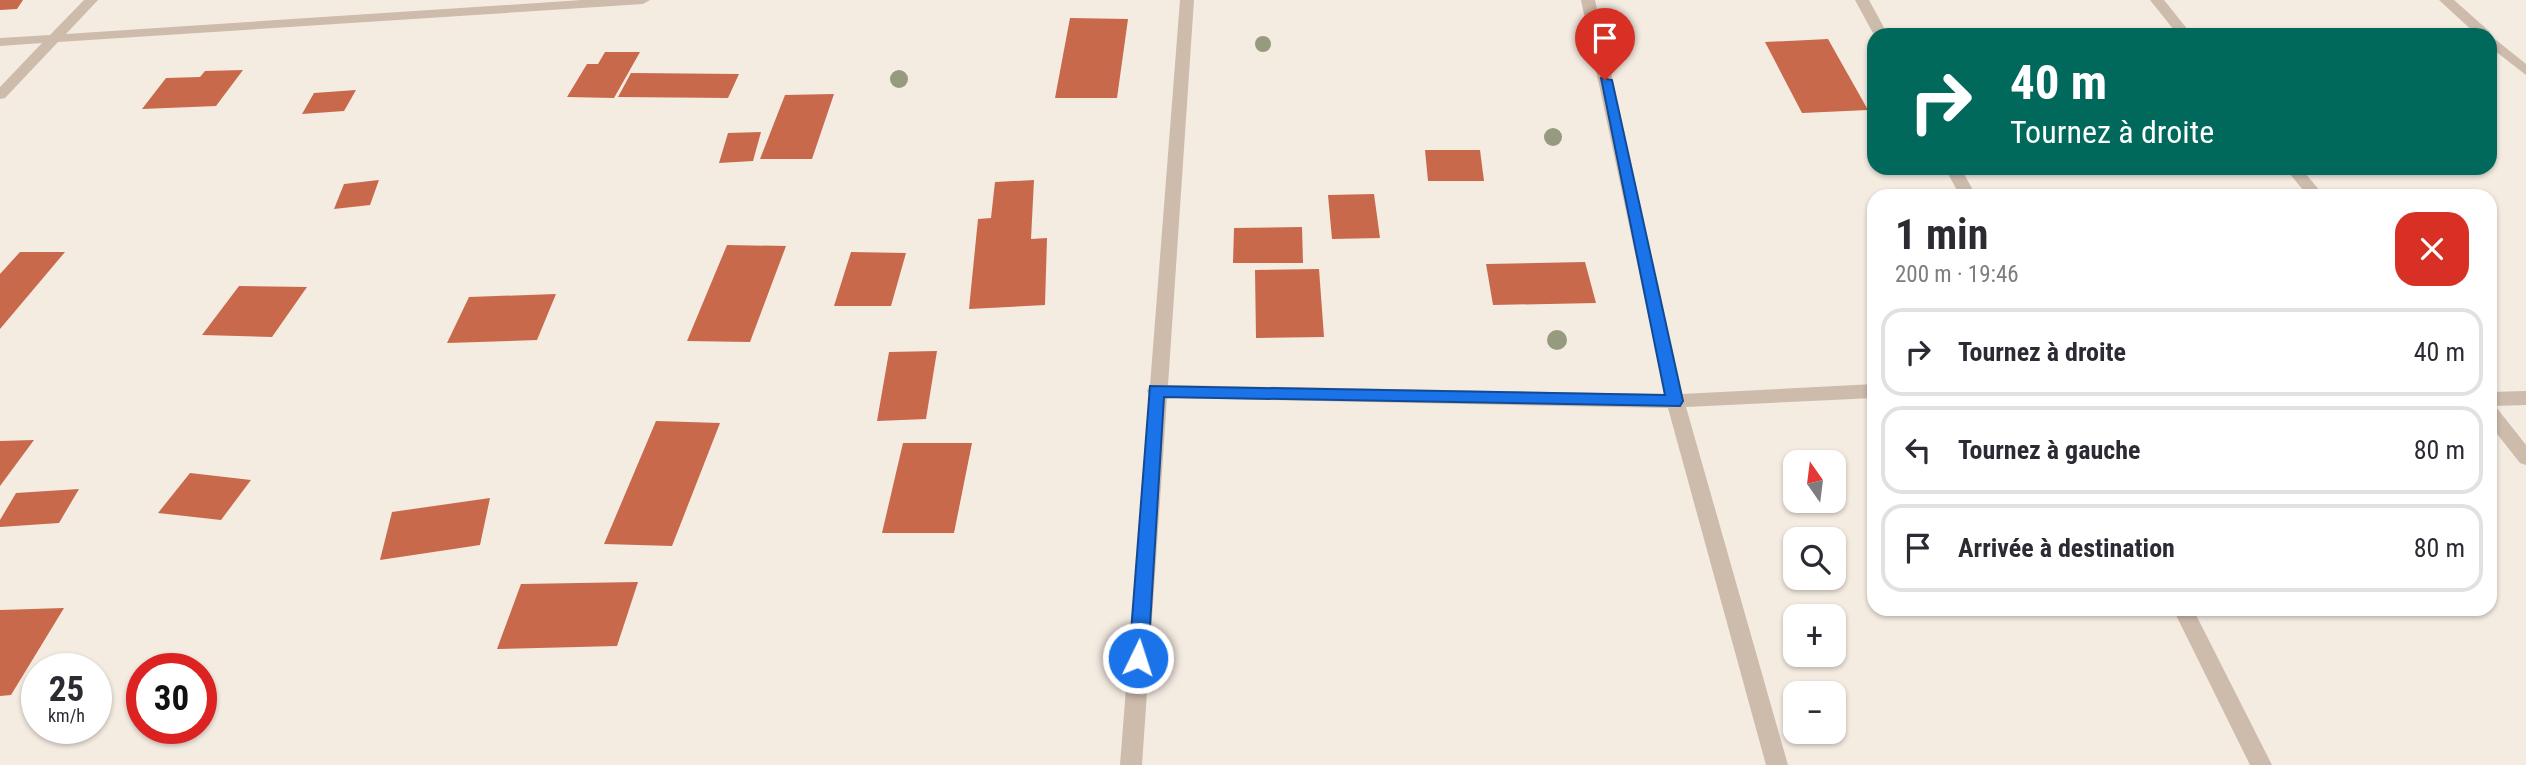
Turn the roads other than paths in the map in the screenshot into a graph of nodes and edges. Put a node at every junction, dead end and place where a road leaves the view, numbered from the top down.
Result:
1 (91, 0) edge
2 (643, 0) edge
3 (1187, 0) edge
4 (1588, 0) edge
5 (1863, 0) edge
6 (2157, 0) edge
7 (2446, 0) edge
8 (1877, 28) edge
9 (2179, 28) edge
10 (2477, 28) edge
11 (54, 39) junction
12 (0, 42) edge
13 (2497, 46) edge
14 (2526, 71) edge
15 (0, 95) edge
16 (2299, 175) edge
17 (2310, 189) edge
18 (1156, 391) junction
19 (1867, 391) edge
20 (2526, 398) edge
21 (2497, 399) edge
22 (1675, 401) junction
23 (2497, 421) edge
24 (2526, 458) edge
25 (2186, 616) edge
26 (1131, 765) edge
27 (1777, 765) edge
28 (2261, 765) edge

1 - 11 street
2 - 11 street
3 - 18 street
4 - 22 street
5 - 8 street
6 - 9 street
7 - 10 street
11 - 12 street
11 - 15 street
13 - 14 street
16 - 17 street
18 - 22 street
18 - 26 street
19 - 22 street
20 - 21 street
22 - 27 street
23 - 24 street
25 - 28 street

